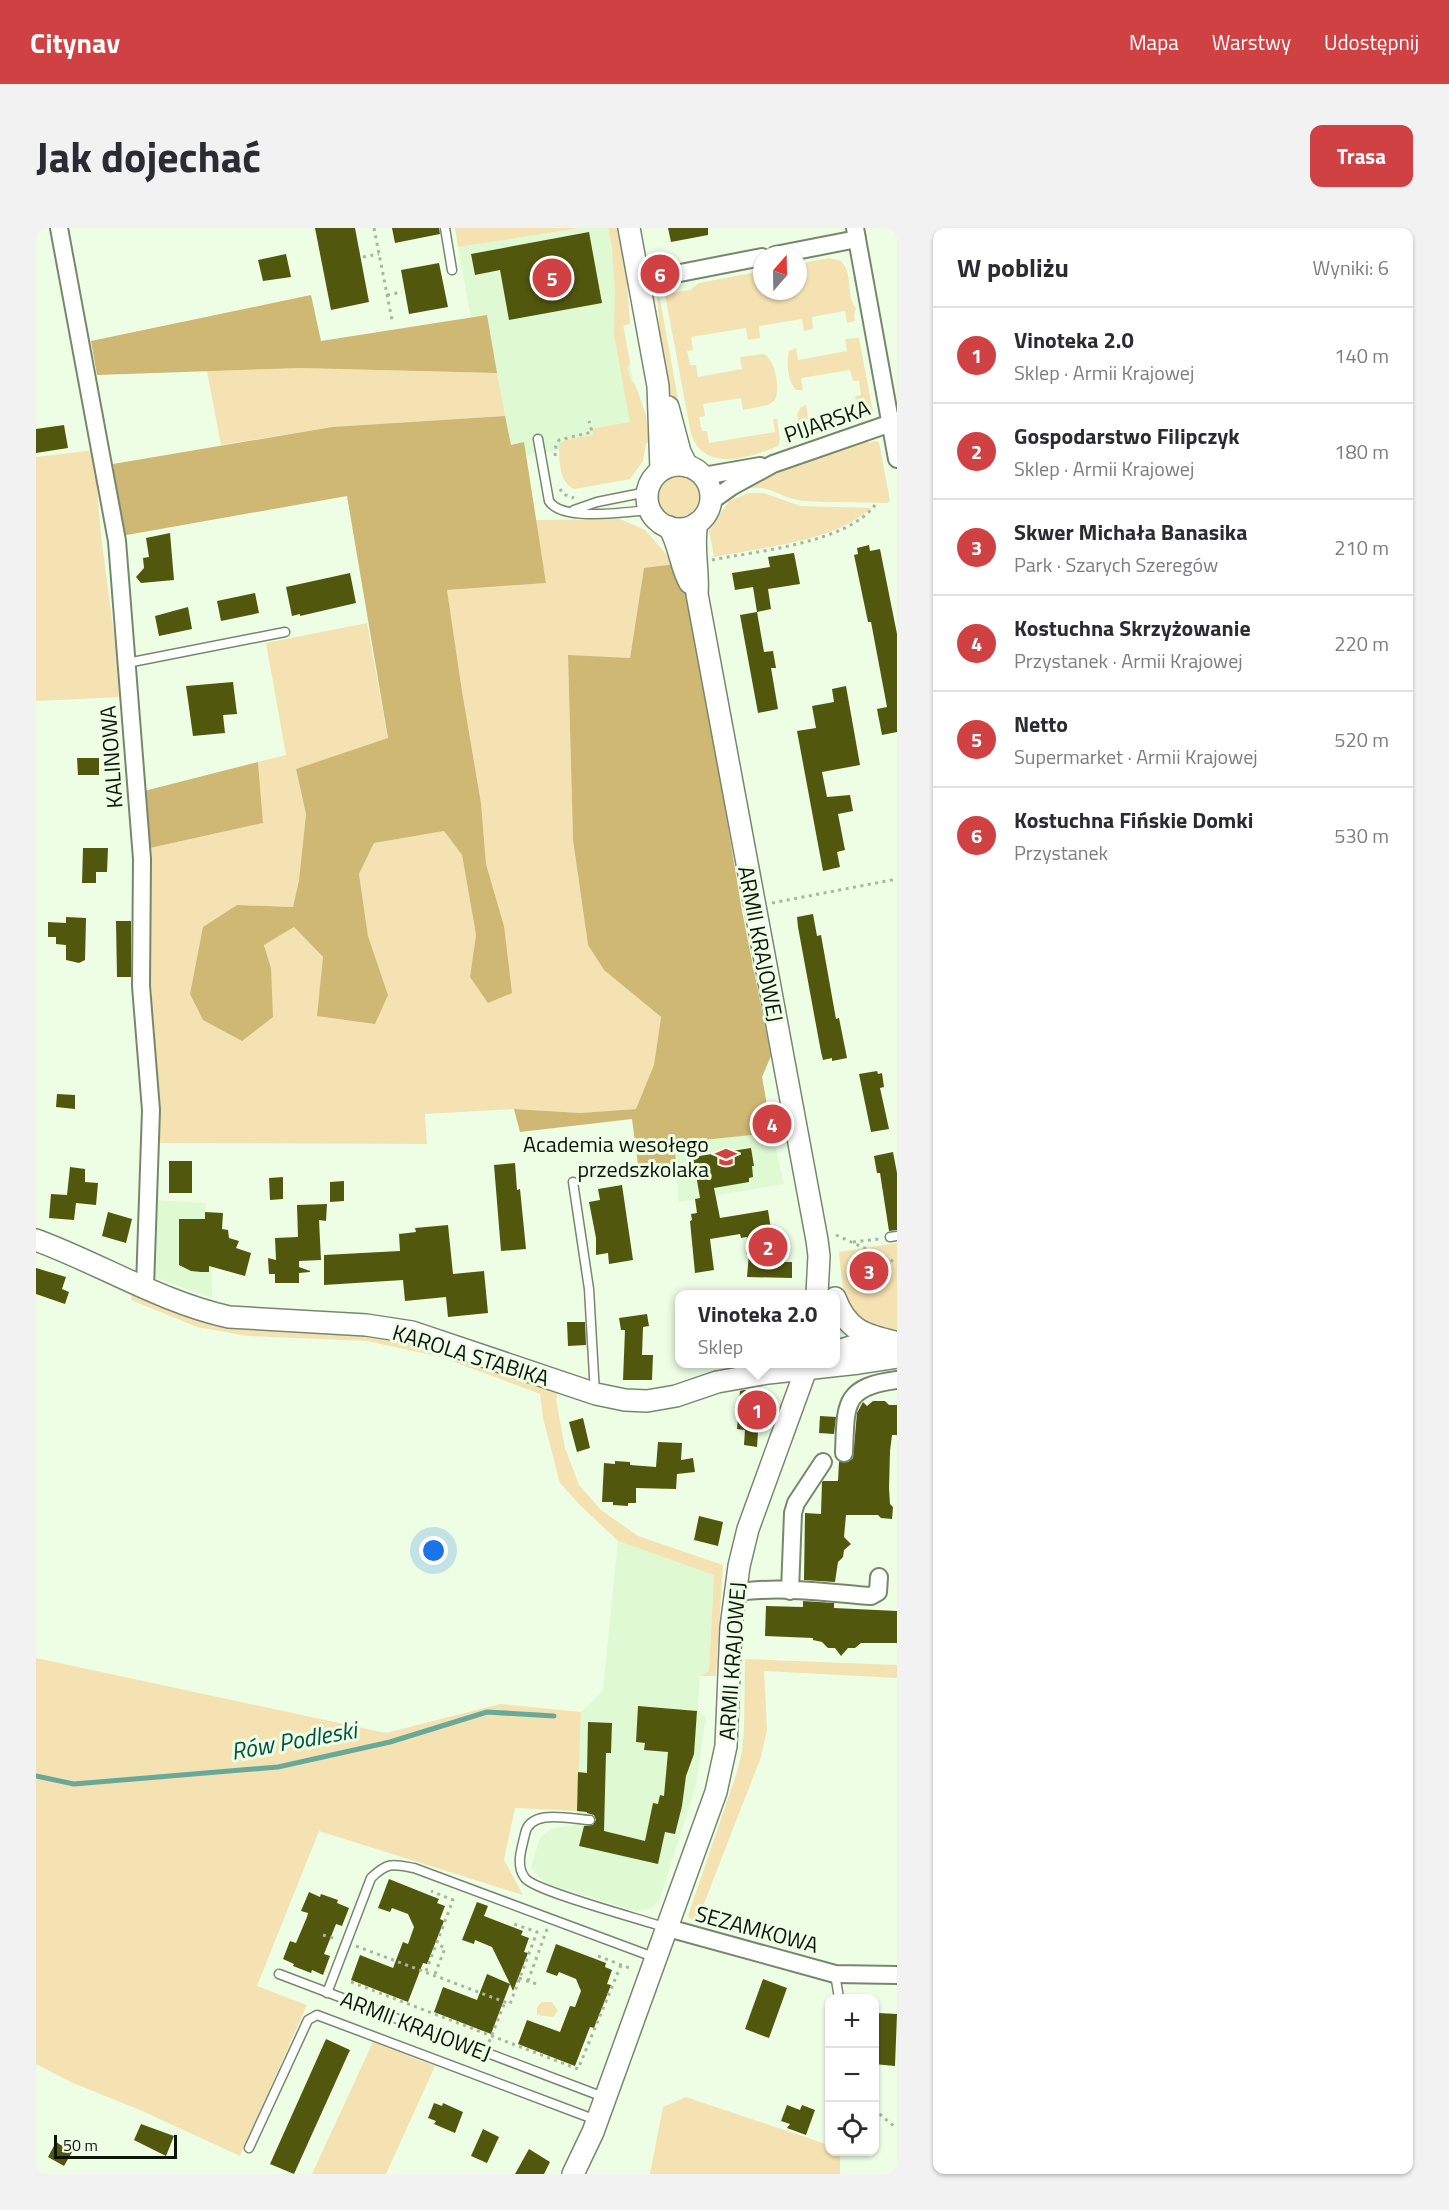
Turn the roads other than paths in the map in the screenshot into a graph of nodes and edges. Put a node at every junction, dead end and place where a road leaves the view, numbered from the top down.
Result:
1 (59, 228) edge
2 (445, 228) edge
3 (629, 228) edge
4 (856, 234) edge
5 (807, 247) edge
6 (753, 260) edge
7 (453, 270) dead end
8 (675, 274) dead end
9 (658, 386) junction
10 (894, 422) edge
11 (538, 439) dead end
12 (897, 459) edge
13 (773, 464) junction
14 (661, 470) junction
15 (695, 471) junction
16 (648, 501) junction
17 (710, 502) junction
18 (571, 512) junction
19 (697, 523) junction
20 (669, 527) junction
21 (697, 594) junction
22 (285, 632) dead end
23 (127, 663) junction
24 (573, 1182) dead end
25 (36, 1241) edge
26 (819, 1256) junction
27 (145, 1287) junction
28 (817, 1290) edge
29 (832, 1290) edge
30 (840, 1310) edge
31 (896, 1347) edge
32 (840, 1350) edge
33 (840, 1364) edge
34 (793, 1368) edge
35 (808, 1368) edge
36 (897, 1380) edge
37 (596, 1394) junction
38 (844, 1453) dead end
39 (823, 1462) dead end
40 (879, 1577) dead end
41 (790, 1591) junction
42 (735, 1593) junction
43 (590, 1820) dead end
44 (668, 1928) junction
45 (657, 1958) junction
46 (279, 1974) dead end
47 (836, 1974) junction
48 (897, 1975) edge
49 (327, 1993) junction
50 (838, 1994) edge
51 (606, 2098) junction
52 (597, 2121) junction
53 (249, 2148) dead end
54 (573, 2174) edge

1 - 23 street, KALINOWA
2 - 7 lane
3 - 9 street
4 - 5 street
4 - 10 street
6 - 8 street
9 - 14 street
9 - 15 street
10 - 12 street
10 - 13 street, PIJARSKA
11 - 18 lane
13 - 15 street, PIJARSKA
13 - 17 street, PIJARSKA
14 - 15 street
14 - 16 street
15 - 17 street
16 - 18 lane
16 - 18 lane
16 - 20 street
17 - 19 street
19 - 20 street
19 - 21 street, ARMII KRAJOWEJ
20 - 21 street, ARMII KRAJOWEJ
21 - 26 street, ARMII KRAJOWEJ
22 - 23 lane
23 - 27 street, KALINOWA
24 - 37 lane
25 - 27 street, KAROLA STABIKA
26 - 28 street, ARMII KRAJOWEJ
26 - 29 street
27 - 37 street, KAROLA STABIKA
30 - 31 street
31 - 32 street
31 - 33 street, KAROLA STABIKA
34 - 37 street, KAROLA STABIKA
35 - 42 street, ARMII KRAJOWEJ
36 - 38 street
39 - 41 street
40 - 41 street
41 - 42 street
42 - 44 street, ARMII KRAJOWEJ
43 - 44 lane
44 - 45 street, ARMII KRAJOWEJ
44 - 47 street, SEZAMKOWA
45 - 49 lane, ARMII KRAJOWEJ
45 - 51 street, ARMII KRAJOWEJ
46 - 49 lane, ARMII KRAJOWEJ
47 - 48 street, SEZAMKOWA
47 - 50 lane
49 - 51 lane, ARMII KRAJOWEJ
51 - 52 street, ARMII KRAJOWEJ
52 - 53 lane
52 - 54 street, ARMII KRAJOWEJ

